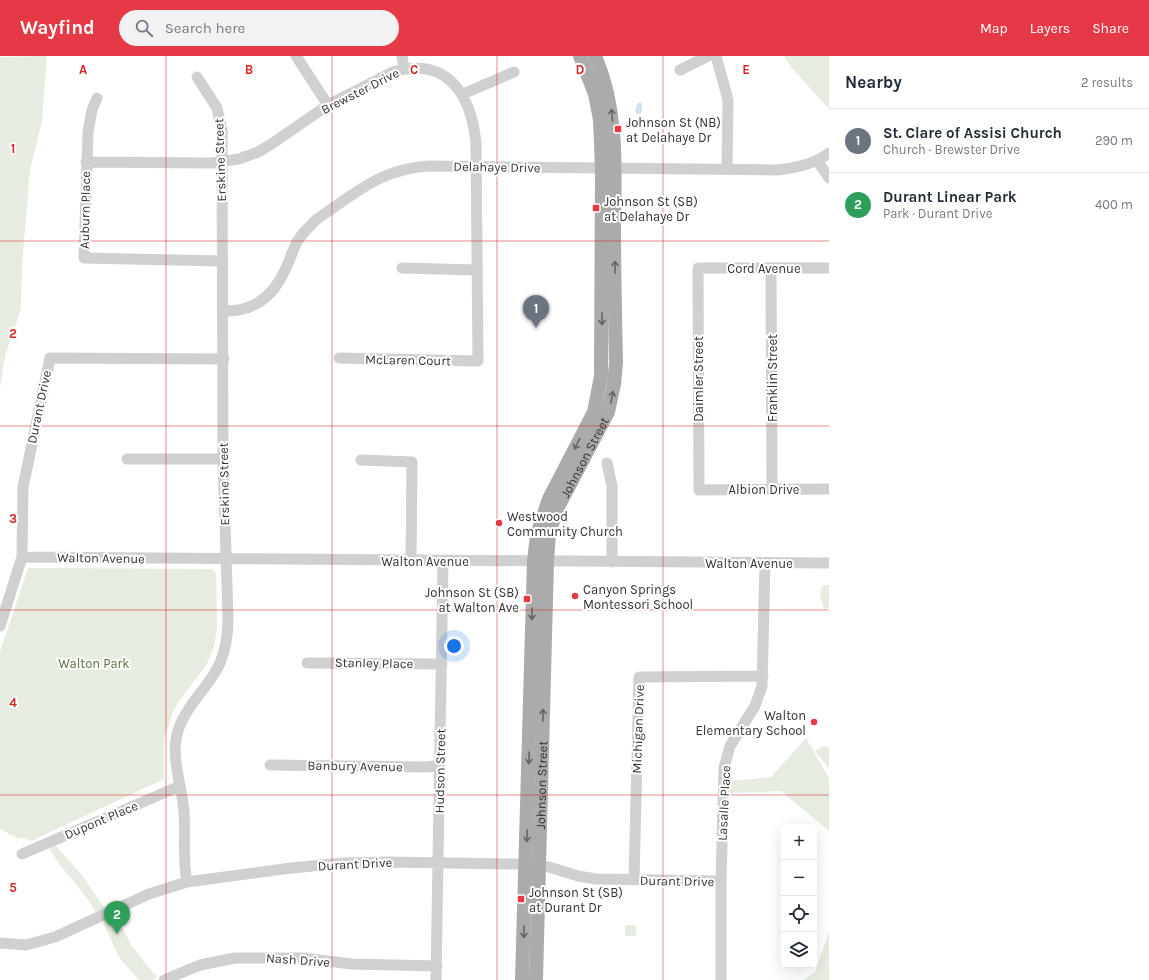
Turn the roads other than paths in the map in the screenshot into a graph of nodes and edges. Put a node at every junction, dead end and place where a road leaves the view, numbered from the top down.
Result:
1 (296, 56) edge
2 (402, 56) edge
3 (580, 56) edge
4 (595, 56) edge
5 (708, 56) edge
6 (716, 56) edge
7 (404, 69) junction
8 (680, 70) dead end
9 (514, 72) dead end
10 (197, 77) dead end
11 (463, 94) junction
12 (97, 98) dead end
13 (328, 106) junction
14 (829, 153) edge
15 (817, 160) junction
16 (86, 162) junction
17 (222, 162) junction
18 (477, 166) junction
19 (608, 168) junction
20 (727, 169) junction
21 (829, 178) edge
22 (221, 261) junction
23 (402, 268) dead end
24 (698, 268) joint
25 (772, 268) junction
26 (829, 268) edge
27 (477, 270) junction
28 (223, 311) junction
29 (339, 358) dead end
30 (224, 359) junction
31 (478, 361) joint
32 (127, 459) dead end
33 (223, 459) junction
34 (361, 460) dead end
35 (607, 463) dead end
36 (772, 489) junction
37 (829, 489) edge
38 (699, 490) joint
39 (22, 557) junction
40 (225, 560) junction
41 (412, 561) junction
42 (443, 561) junction
43 (540, 561) junction
44 (612, 562) junction
45 (765, 563) junction
46 (829, 563) edge
47 (0, 626) edge
48 (307, 663) dead end
49 (442, 664) junction
50 (762, 676) junction
51 (270, 765) dead end
52 (440, 765) junction
53 (180, 786) junction
54 (22, 854) dead end
55 (438, 863) junction
56 (533, 866) junction
57 (634, 880) junction
58 (721, 881) junction
59 (187, 882) junction
60 (0, 943) edge
61 (437, 966) junction
62 (164, 980) edge
63 (436, 980) edge
64 (522, 980) edge
65 (536, 980) edge
66 (721, 980) edge

1 - 13 street
2 - 7 street
3 - 19 main road, Johnson Street
19 -> 4 main road, Johnson Street
5 - 8 street
6 - 20 street
7 - 11 street, Brewster Drive
7 - 13 street, Brewster Drive
9 - 11 street
10 - 17 street, Erskine Street
11 - 18 street, Brewster Drive
12 - 16 street, Auburn Place
13 - 17 street, Brewster Drive
14 - 15 street, Delahaye Drive
15 - 20 street, Delahaye Drive
15 - 21 street
16 - 17 street, Brewster Drive
16 - 22 street, Auburn Place
17 - 22 street, Erskine Street
18 - 19 street, Delahaye Drive
18 - 27 street, Brewster Drive
18 - 28 street, Delahaye Drive
19 - 20 street, Delahaye Drive
19 - 43 main road, Johnson Street
22 - 28 street, Erskine Street
23 - 27 street
24 - 25 street, Cord Avenue
24 - 38 street, Daimler Street
25 - 26 street, Cord Avenue
25 - 36 street, Franklin Street
27 - 31 street, Brewster Drive
28 - 30 street, Erskine Street
29 - 31 street, McLaren Court
30 - 33 street, Erskine Street
30 - 39 street, Durant Drive
32 - 33 street
33 - 40 street, Erskine Street
34 - 41 street
35 - 44 street
36 - 37 street, Albion Drive
36 - 38 street, Albion Drive
39 - 40 street, Walton Avenue
39 - 47 street, Durant Drive
40 - 41 street, Walton Avenue
40 - 53 street, Erskine Street
41 - 42 street, Walton Avenue
42 - 43 street, Walton Avenue
42 - 49 street, Hudson Street
43 - 44 street, Walton Avenue
43 - 56 main road, Johnson Street
44 - 45 street, Walton Avenue
45 - 46 street, Walton Avenue
45 - 50 street, Lasalle Place
48 - 49 street, Stanley Place
49 - 52 street, Hudson Street
50 - 57 street, Michigan Drive
50 - 58 street, Lasalle Place
51 - 52 street, Banbury Avenue
52 - 55 street, Hudson Street
53 - 54 street, Dupont Place
53 - 59 street, Erskine Street
55 - 56 street, Durant Drive
55 - 59 street, Durant Drive
55 - 61 street, Hudson Street
56 - 57 street, Durant Drive
56 -> 64 main road, Johnson Street
56 - 65 main road, Johnson Street
57 - 58 street, Durant Drive
58 - 66 street, Lasalle Place
59 - 60 street, Durant Drive
61 - 62 street, Nash Drive
61 - 63 street, Hudson Street

